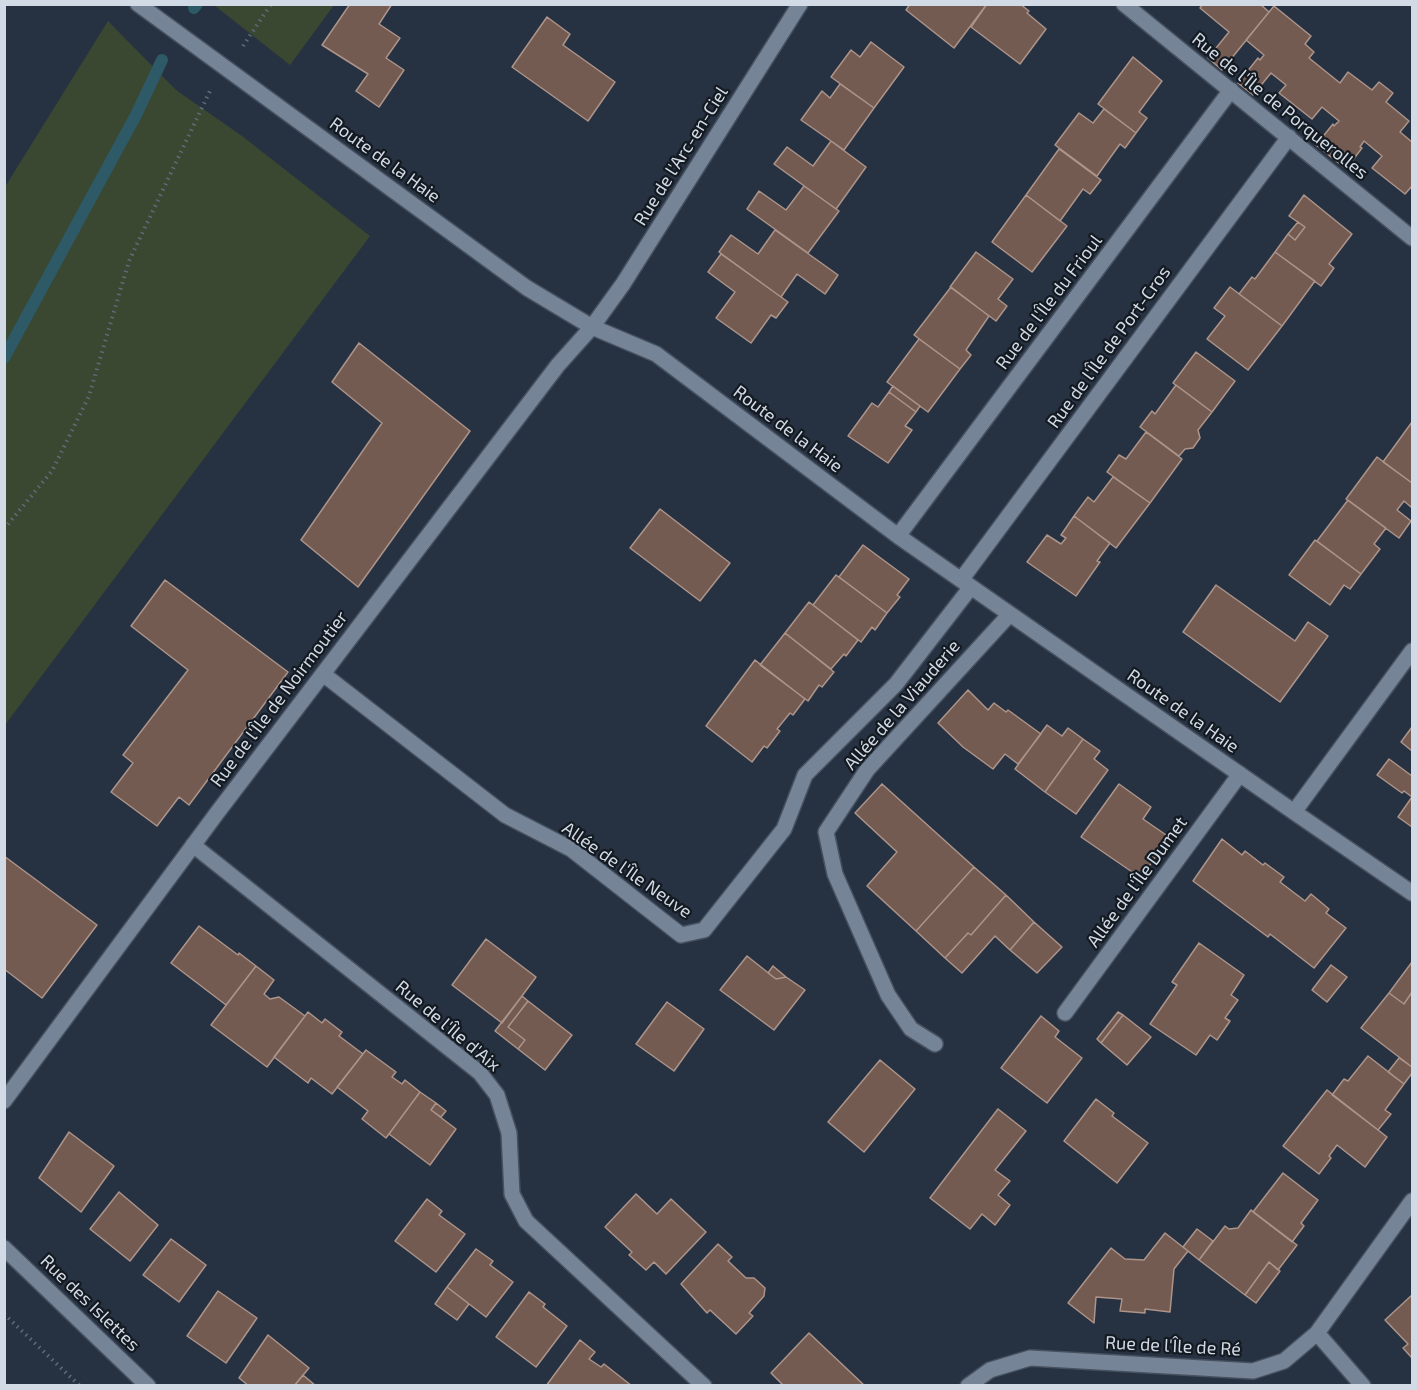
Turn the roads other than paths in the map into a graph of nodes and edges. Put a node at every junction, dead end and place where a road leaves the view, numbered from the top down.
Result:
1 (138, 4) edge
2 (800, 4) edge
3 (1124, 4) edge
4 (1231, 90) junction
5 (1289, 137) junction
6 (1413, 238) edge
7 (592, 327) junction
8 (898, 536) junction
9 (966, 584) junction
10 (1010, 614) junction
11 (1413, 651) edge
12 (323, 674) junction
13 (1240, 774) junction
14 (1294, 812) junction
15 (193, 845) junction
16 (1413, 893) edge
17 (1065, 1013) dead end
18 (935, 1044) dead end
19 (4, 1101) edge
20 (1413, 1201) edge
21 (4, 1248) edge
22 (1317, 1333) junction
23 (148, 1386) edge
24 (704, 1386) edge
25 (968, 1386) edge
26 (1363, 1386) edge

1 - 7 street, Route de la Haie
2 - 7 street, Rue de l'Arc-en-Ciel
3 - 4 street, Rue de l'Île de Porquerolles
4 - 5 street, Rue de l'Île de Porquerolles
4 - 8 street, Rue de l'Île du Frioul
5 - 6 street, Rue de l'Île de Porquerolles
5 - 9 street, Rue de l'Île de Port-Cros
7 - 8 street, Route de la Haie
7 - 12 street, Rue de l'Île de Noirmoutier
8 - 9 street, Route de la Haie
9 - 10 street, Route de la Haie
9 - 12 street, Allée de l'Île Neuve
10 - 13 street, Route de la Haie
10 - 18 street, Allée de la Viauderie
11 - 14 street
12 - 15 street, Rue de l'Île de Noirmoutier
13 - 14 street, Route de la Haie
13 - 17 street, Allée de l'Île Dumet
14 - 16 street, Route de la Haie
15 - 19 street, Rue de l'Île de Noirmoutier
15 - 24 street, Rue de l'Île d'Aix
20 - 22 street, Rue de l'Île de Ré
21 - 23 street, Rue des Islettes
22 - 25 street, Rue de l'Île de Ré
22 - 26 street

